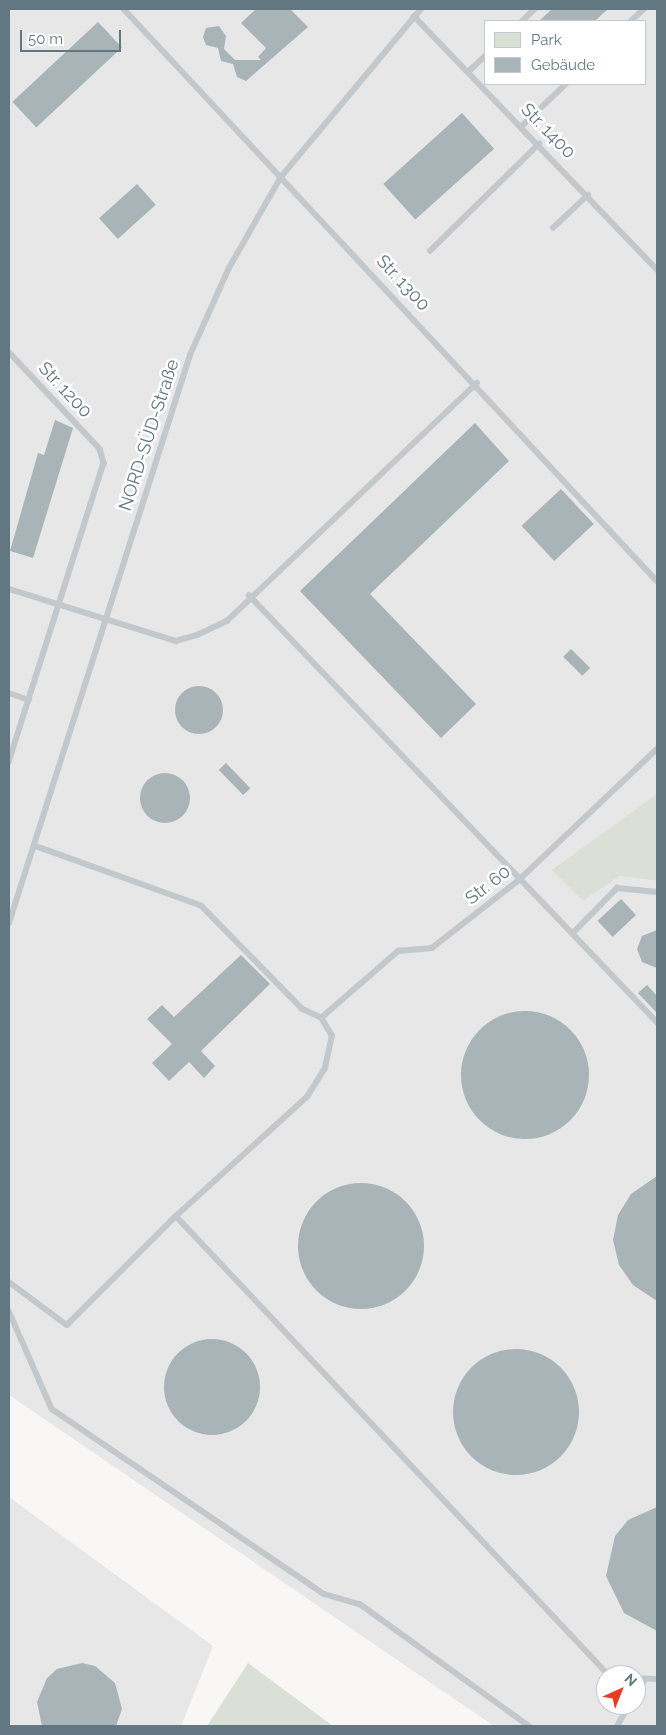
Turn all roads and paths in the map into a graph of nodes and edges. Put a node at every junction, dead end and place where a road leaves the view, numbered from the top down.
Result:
1 (124, 9) edge
2 (421, 9) edge
3 (535, 9) edge
4 (644, 9) edge
5 (414, 16) junction
6 (523, 20) edge
7 (632, 20) edge
8 (483, 58) edge
9 (469, 71) junction
10 (565, 85) edge
11 (522, 126) junction
12 (539, 144) junction
13 (281, 177) junction
14 (588, 196) junction
15 (553, 228) dead end
16 (430, 251) dead end
17 (657, 269) edge
18 (9, 352) edge
19 (477, 383) junction
20 (657, 580) edge
21 (9, 589) edge
22 (249, 596) junction
23 (59, 604) junction
24 (105, 619) junction
25 (9, 694) edge
26 (29, 700) junction
27 (657, 748) edge
28 (9, 762) edge
29 (34, 846) junction
30 (519, 880) junction
31 (657, 892) edge
32 (9, 923) edge
33 (573, 933) junction
34 (321, 1018) junction
35 (657, 1022) edge
36 (176, 1216) junction
37 (9, 1282) edge
38 (9, 1311) edge
39 (599, 1665) edge
40 (623, 1715) edge
41 (529, 1726) edge
42 (616, 1726) edge

1 - 13 lane, Str. 1300
2 - 5 lane, NORD-SÜD-Straße
3 - 6 lane
4 - 7 lane
5 - 9 lane, Str. 1400
5 - 13 lane, NORD-SÜD-Straße
8 - 9 lane
9 - 11 lane, Str. 1400
10 - 11 lane
11 - 12 lane, Str. 1400
12 - 14 lane, Str. 1400
12 - 16 lane
13 - 19 lane, Str. 1300
13 - 24 lane, NORD-SÜD-Straße
14 - 15 lane
14 - 17 lane, Str. 1400
18 - 23 lane, Str. 1200
19 - 20 lane, Str. 1300
19 - 22 lane
21 - 23 lane
22 - 24 lane
22 - 30 lane
23 - 24 lane
23 - 26 lane
24 - 29 lane, NORD-SÜD-Straße
25 - 26 lane
26 - 28 lane
27 - 30 lane, Str. 60
29 - 32 lane, NORD-SÜD-Straße
29 - 34 lane
30 - 33 lane
30 - 34 lane, Str. 60
31 - 33 lane
33 - 35 lane
34 - 36 lane
36 - 37 lane
36 - 39 lane
38 - 41 lane
40 - 42 lane

